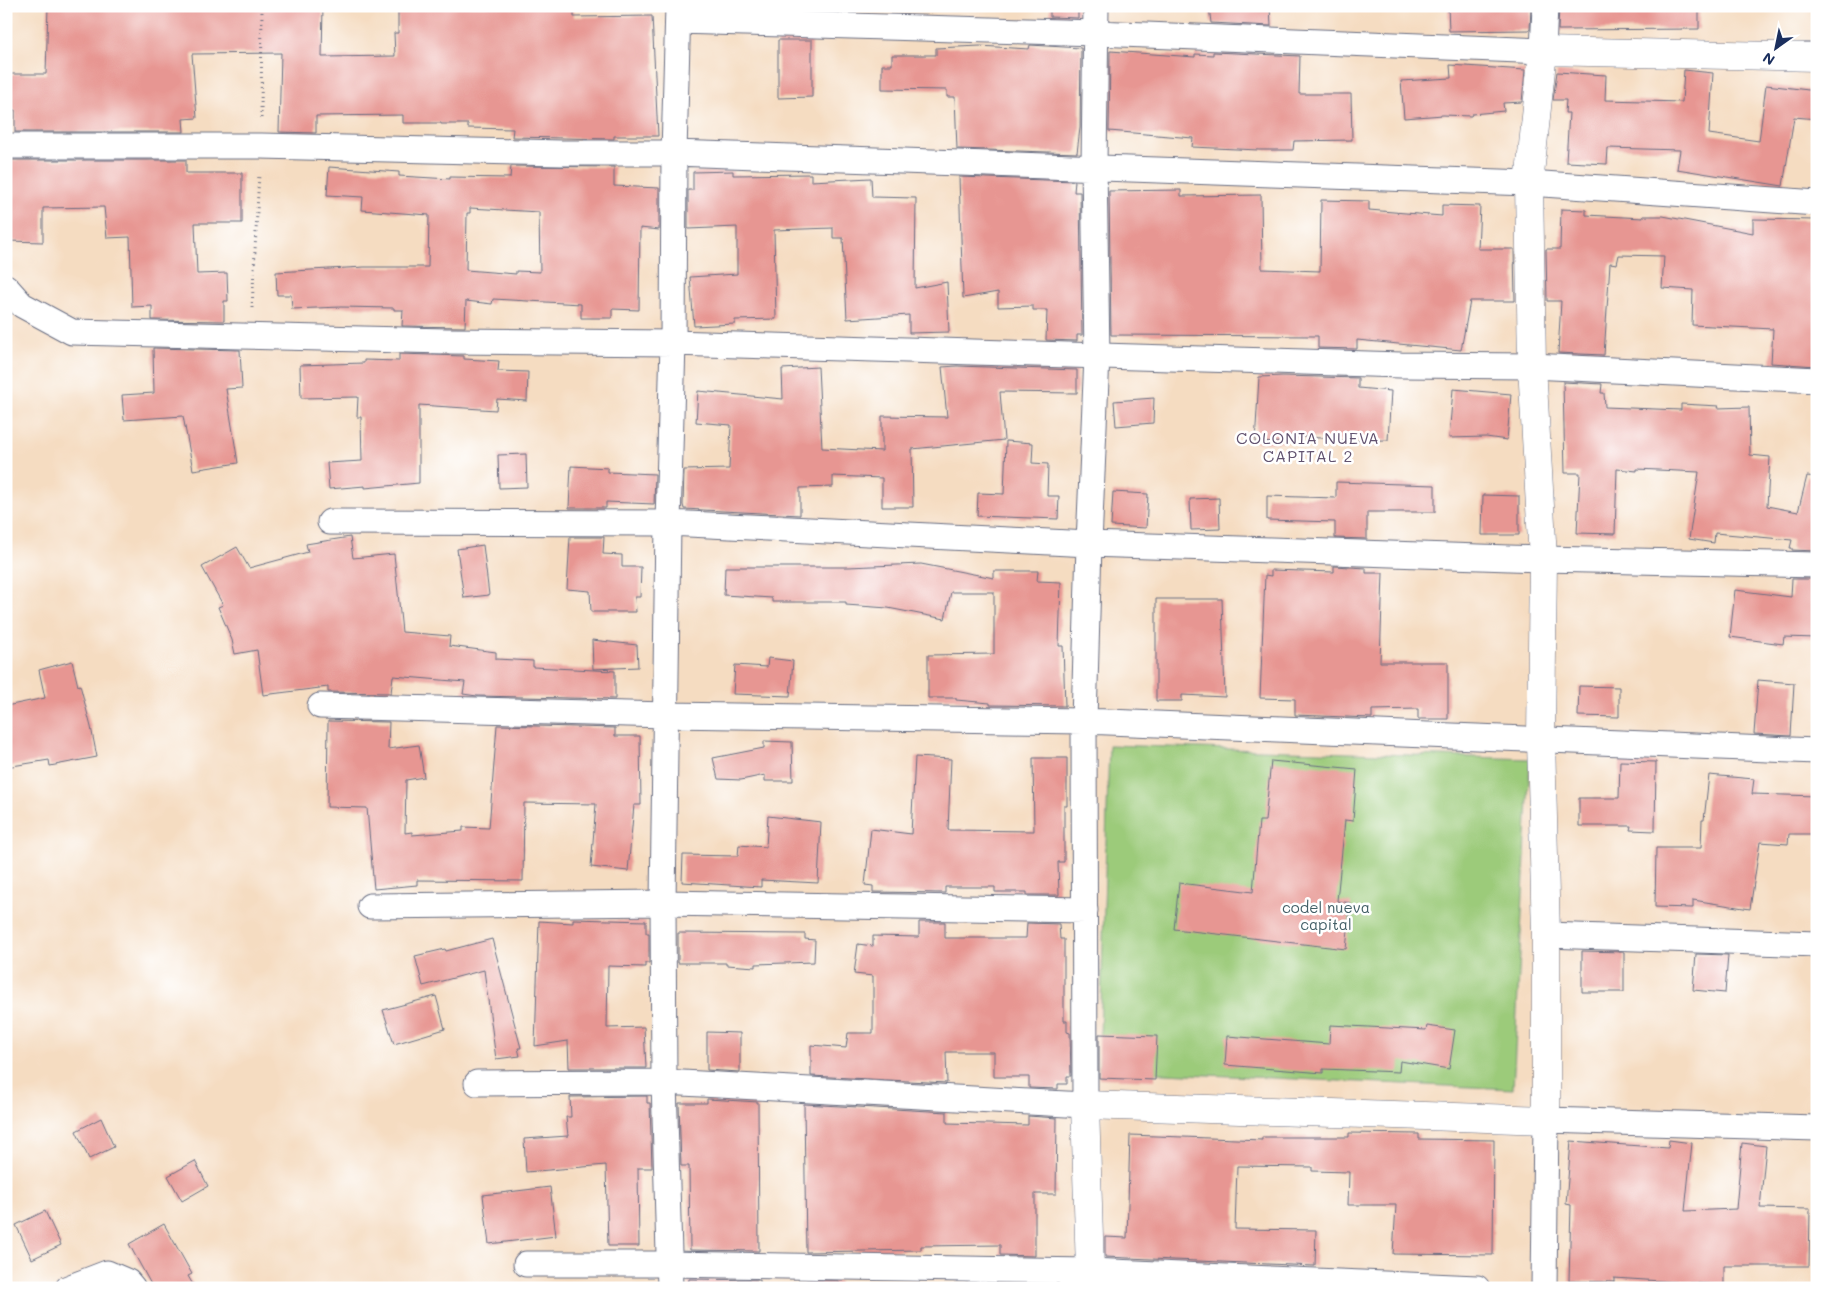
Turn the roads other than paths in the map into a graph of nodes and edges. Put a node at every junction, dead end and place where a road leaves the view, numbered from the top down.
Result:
1 (1096, 6) edge
2 (1545, 6) edge
3 (678, 14) edge
4 (1096, 32) junction
5 (1543, 51) junction
6 (1817, 57) edge
7 (6, 146) edge
8 (674, 153) junction
9 (1094, 166) junction
10 (1529, 183) junction
11 (1817, 203) edge
12 (6, 287) edge
13 (673, 343) junction
14 (1097, 356) junction
15 (1532, 366) junction
16 (1817, 380) edge
17 (330, 522) dead end
18 (668, 523) junction
19 (1089, 544) junction
20 (1543, 559) junction
21 (1817, 565) edge
22 (320, 706) dead end
23 (667, 714) junction
24 (1084, 721) junction
25 (1541, 740) junction
26 (1817, 751) edge
27 (663, 903) junction
28 (370, 906) dead end
29 (1085, 910) junction
30 (1546, 934) junction
31 (1817, 944) edge
32 (664, 1082) junction
33 (477, 1083) dead end
34 (1085, 1105) junction
35 (1546, 1120) junction
36 (1817, 1128) edge
37 (526, 1264) dead end
38 (669, 1276) edge
39 (1084, 1282) edge
40 (68, 1288) edge
41 (133, 1288) edge
42 (1476, 1288) edge
43 (1544, 1288) edge

1 - 4 street
2 - 5 street
3 - 4 street
3 - 8 street
4 - 5 street
4 - 9 street
5 - 6 street
5 - 10 street
7 - 8 street
8 - 9 street
8 - 13 street
9 - 10 street
9 - 14 street
10 - 11 street
10 - 15 street
12 - 13 street
13 - 14 street
13 - 18 street
14 - 15 street
14 - 19 street
15 - 16 street
15 - 20 street
17 - 18 street
18 - 19 street
18 - 23 street
19 - 20 street
19 - 24 street
20 - 21 street
20 - 25 street
22 - 23 street
23 - 24 street
23 - 27 street
24 - 25 street
24 - 29 street
25 - 26 street
25 - 30 street
27 - 28 street
27 - 29 street
27 - 32 street
29 - 34 street
30 - 31 street
30 - 35 street
32 - 33 street
32 - 34 street
32 - 38 street
34 - 35 street
34 - 39 street
35 - 36 street
35 - 43 street
37 - 38 street
38 - 39 street
39 - 42 street
40 - 41 street

